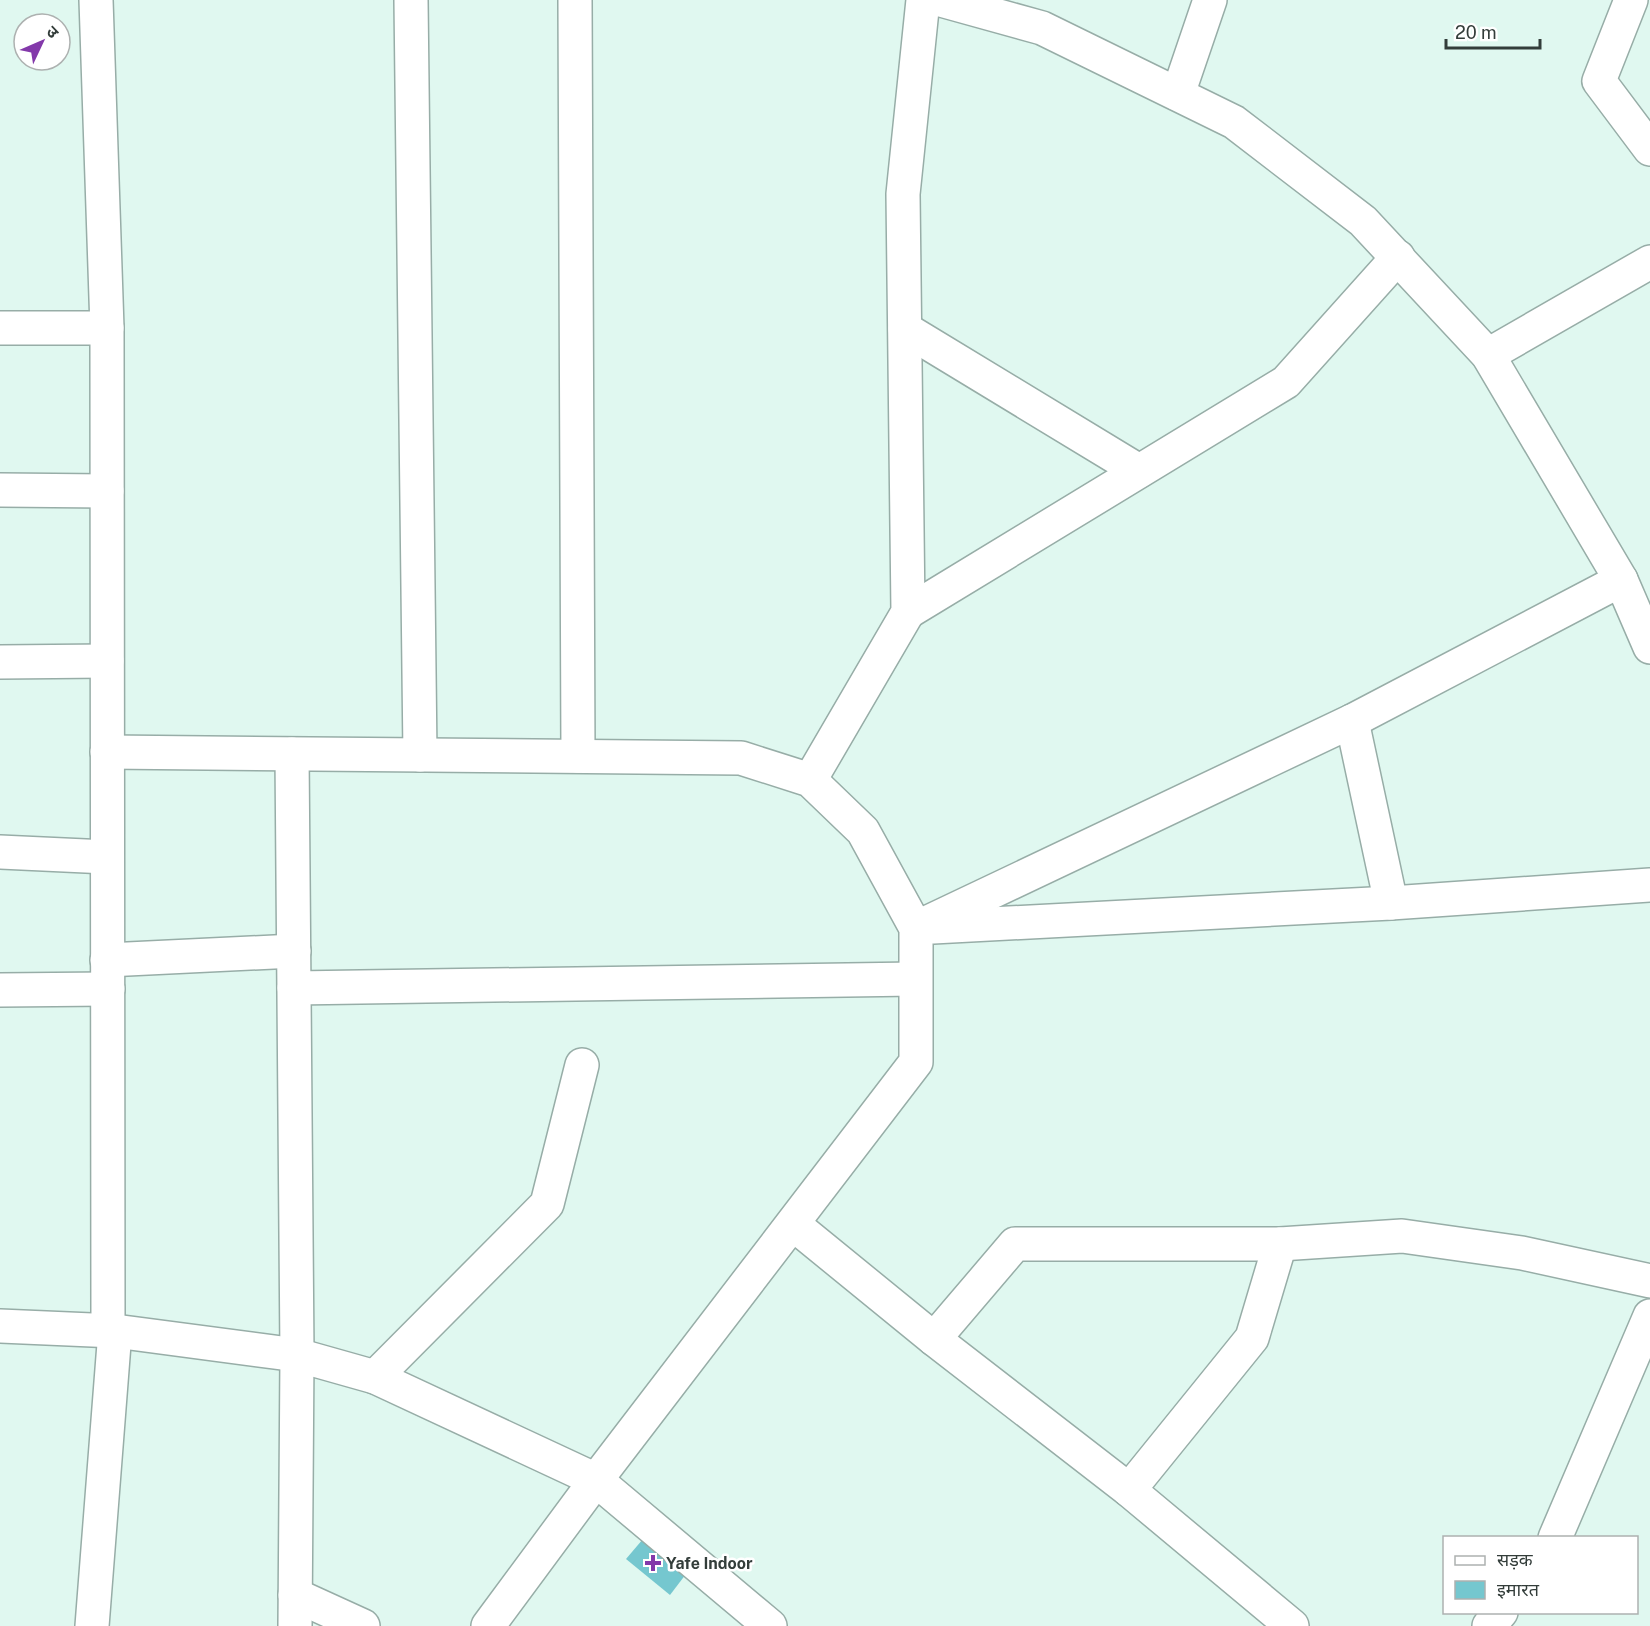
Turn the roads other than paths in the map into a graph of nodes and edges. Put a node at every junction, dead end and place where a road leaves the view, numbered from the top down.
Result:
1 (96, 0) edge
2 (411, 0) edge
3 (575, 0) edge
4 (923, 0) edge
5 (941, 0) edge
6 (1210, 0) edge
7 (1631, 0) edge
8 (1178, 94) junction
9 (1650, 149) edge
10 (1398, 256) junction
11 (1650, 262) edge
12 (107, 327) junction
13 (0, 328) edge
14 (904, 329) junction
15 (1488, 355) junction
16 (1139, 471) junction
17 (0, 490) edge
18 (107, 490) junction
19 (1621, 580) junction
20 (908, 612) junction
21 (1650, 647) edge
22 (107, 661) junction
23 (0, 662) edge
24 (1352, 721) junction
25 (107, 752) junction
26 (292, 754) junction
27 (420, 755) junction
28 (578, 756) junction
29 (810, 780) junction
30 (0, 852) edge
31 (107, 857) junction
32 (1650, 885) edge
33 (1391, 903) junction
34 (916, 928) junction
35 (294, 951) junction
36 (107, 974) junction
37 (915, 979) junction
38 (294, 988) junction
39 (0, 990) edge
40 (582, 1065) dead end
41 (793, 1224) junction
42 (1280, 1244) junction
43 (1650, 1281) edge
44 (1650, 1316) edge
45 (0, 1326) edge
46 (111, 1331) junction
47 (934, 1339) junction
48 (297, 1355) junction
49 (375, 1377) junction
50 (596, 1480) junction
51 (1129, 1490) junction
52 (1556, 1536) edge
53 (295, 1611) edge
54 (1499, 1614) edge
55 (92, 1626) edge
56 (363, 1626) edge
57 (488, 1626) edge
58 (770, 1626) edge
59 (1292, 1626) edge
60 (1489, 1626) edge

1 - 12 street
2 - 27 street
3 - 28 street
4 - 14 street
5 - 8 street
6 - 8 street
7 - 9 street
8 - 10 street
10 - 15 street
10 - 16 street
11 - 15 street
12 - 13 street
12 - 18 street
14 - 16 street
14 - 20 street
15 - 19 street
16 - 20 street
17 - 18 street
18 - 22 street
19 - 21 street
19 - 24 street
20 - 29 street
22 - 23 street
22 - 25 street
24 - 33 street
24 - 34 street
25 - 26 street
25 - 31 street
26 - 27 street
26 - 35 street
27 - 28 street
28 - 29 street
29 - 34 street
30 - 31 street
31 - 36 street
32 - 33 street
33 - 34 street
34 - 37 street
35 - 36 street
35 - 38 street
36 - 39 street
36 - 46 street
37 - 38 street
37 - 41 street
38 - 48 street
40 - 49 street
41 - 47 street
41 - 50 street
42 - 43 street
42 - 47 street
42 - 51 street
44 - 52 street
45 - 46 street
46 - 48 street
46 - 55 street
47 - 51 street
48 - 49 street
48 - 53 street
49 - 50 street
50 - 57 street
50 - 58 street
51 - 59 street
53 - 56 street
54 - 60 street

